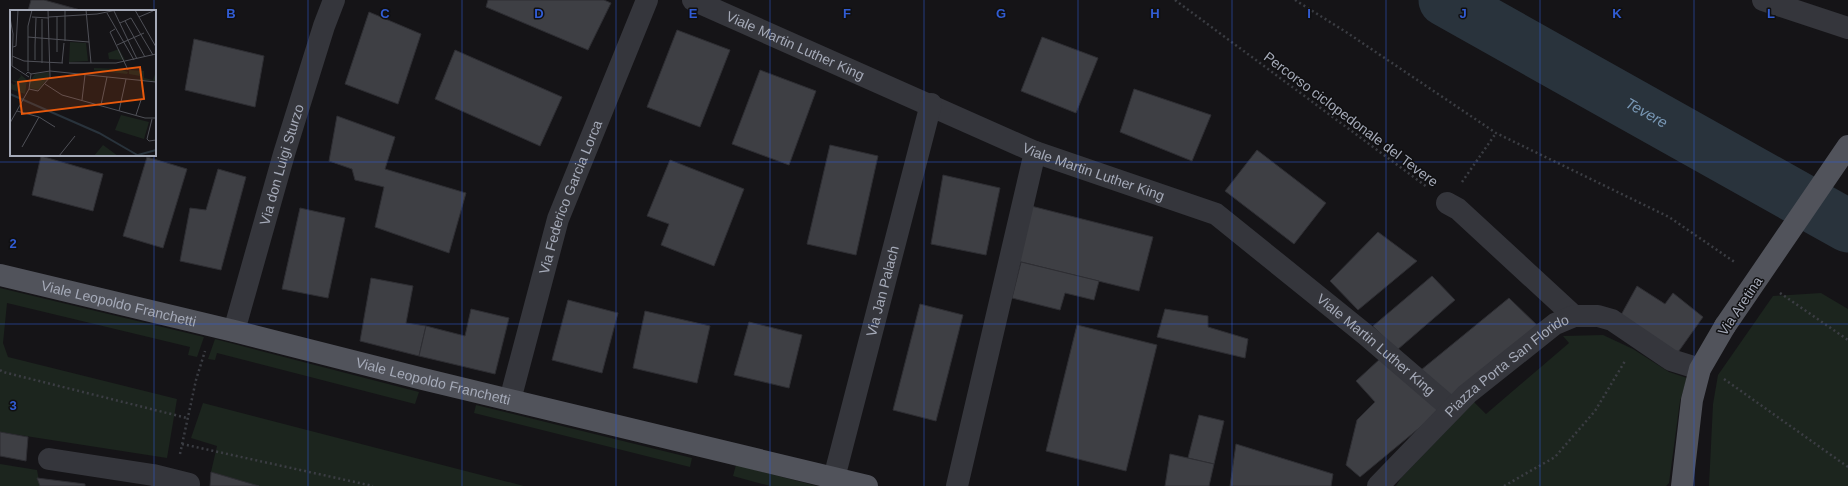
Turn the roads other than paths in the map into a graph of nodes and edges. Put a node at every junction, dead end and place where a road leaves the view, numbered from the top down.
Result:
1 (334, 0) edge
2 (647, 0) edge
3 (692, 0) edge
4 (1763, 0) edge
5 (1848, 28) edge
6 (931, 104) junction
7 (1848, 146) edge
8 (1035, 152) junction
9 (1447, 203) road end
10 (0, 275) edge
11 (1574, 316) junction
12 (234, 331) junction
13 (1709, 372) junction
14 (510, 400) junction
15 (1452, 409) junction
16 (49, 460) dead end
17 (185, 473) edge
18 (834, 478) junction
19 (867, 486) edge
20 (957, 486) edge
21 (1378, 486) edge
22 (1682, 486) edge

1 - 12 street, Via don Luigi Sturzo
2 - 14 street, Via Federico Garcia Lorca
3 - 6 street, Viale Martin Luther King
4 - 5 street
6 - 8 street, Viale Martin Luther King
6 - 18 street, Via Jan Palach
7 - 13 main road, Via Aretina, bridge
8 - 15 street, Viale Martin Luther King
8 - 20 street
9 - 11 street
10 - 12 main road, Viale Leopoldo Franchetti
11 - 13 street, Piazza Porta San Florido
11 - 15 street, Piazza Porta San Florido
12 - 14 main road, Viale Leopoldo Franchetti
13 - 22 main road, Via Aretina
14 - 18 main road, Viale Leopoldo Franchetti
15 - 21 street, Piazza Porta San Florido
16 - 17 street
18 - 19 main road, Viale Leopoldo Franchetti

